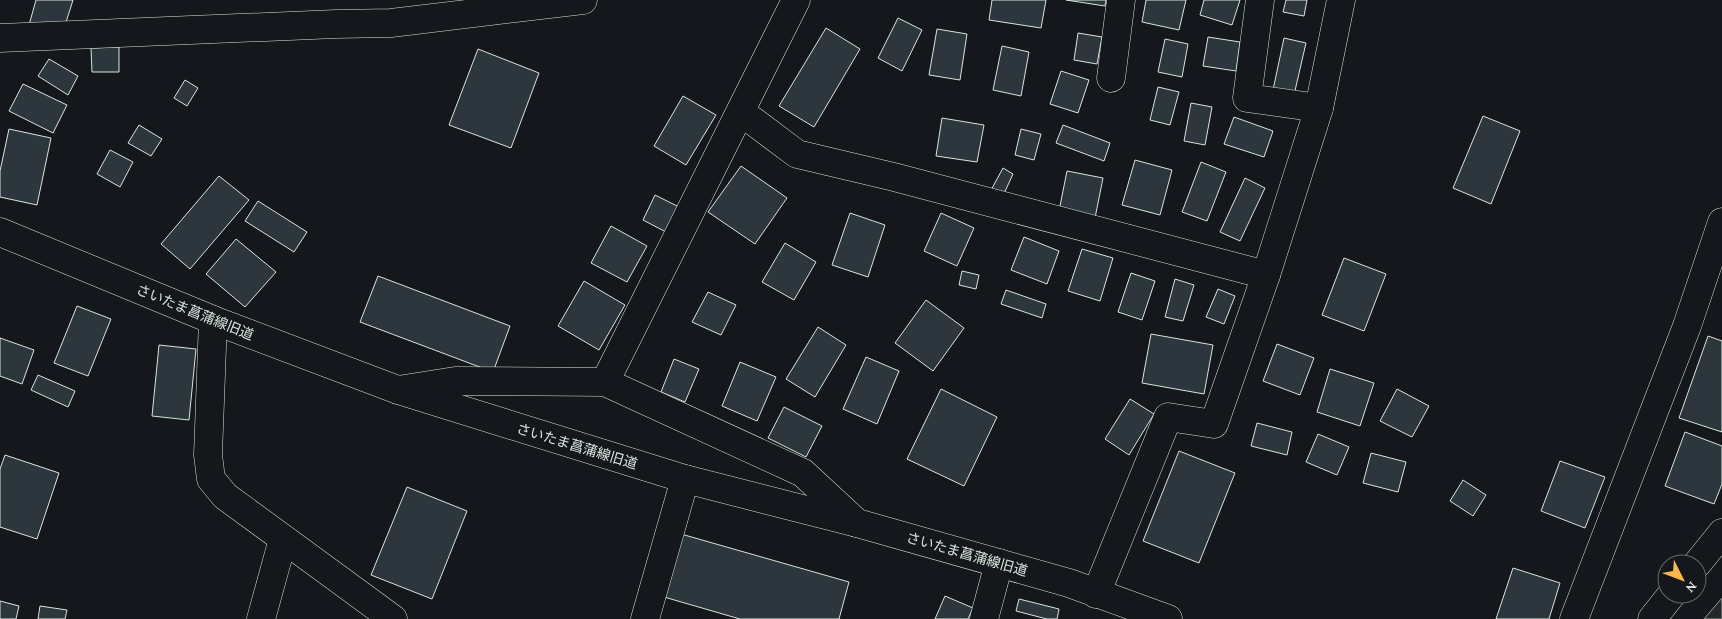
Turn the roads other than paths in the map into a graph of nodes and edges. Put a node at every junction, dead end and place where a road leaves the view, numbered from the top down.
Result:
1 (583, 0) edge
2 (796, 0) edge
3 (1121, 0) edge
4 (1260, 0) edge
5 (1341, 0) edge
6 (0, 38) edge
7 (1111, 78) dead end
8 (1319, 108) junction
9 (741, 112) junction
10 (1722, 222) edge
11 (0, 232) edge
12 (1266, 275) junction
13 (212, 320) junction
14 (605, 382) junction
15 (398, 390) junction
16 (685, 479) junction
17 (857, 523) junction
18 (1722, 533) edge
19 (283, 539) junction
20 (1704, 554) edge
21 (998, 563) junction
22 (1096, 594) junction
23 (1664, 604) edge
24 (261, 619) edge
25 (393, 619) edge
26 (645, 619) edge
27 (984, 619) edge
28 (1168, 619) edge
29 (1574, 619) edge
30 (1652, 619) edge

1 - 6 street
2 - 9 street
3 - 7 street
4 - 8 street
5 - 8 street
8 - 12 street
9 - 12 street
9 - 14 street
10 - 29 street
11 - 13 street, さいたま菖蒲線旧道
12 - 22 street
13 - 15 street, さいたま菖蒲線旧道
13 - 19 street
14 - 15 street
14 - 17 street
15 - 16 street, さいたま菖蒲線旧道
16 - 17 street, さいたま菖蒲線旧道
16 - 26 street
17 - 21 street, さいたま菖蒲線旧道
18 - 20 street
19 - 24 street
19 - 25 street
21 - 22 street, さいたま菖蒲線旧道
21 - 27 street
22 - 28 street, さいたま菖蒲線旧道
23 - 30 street

